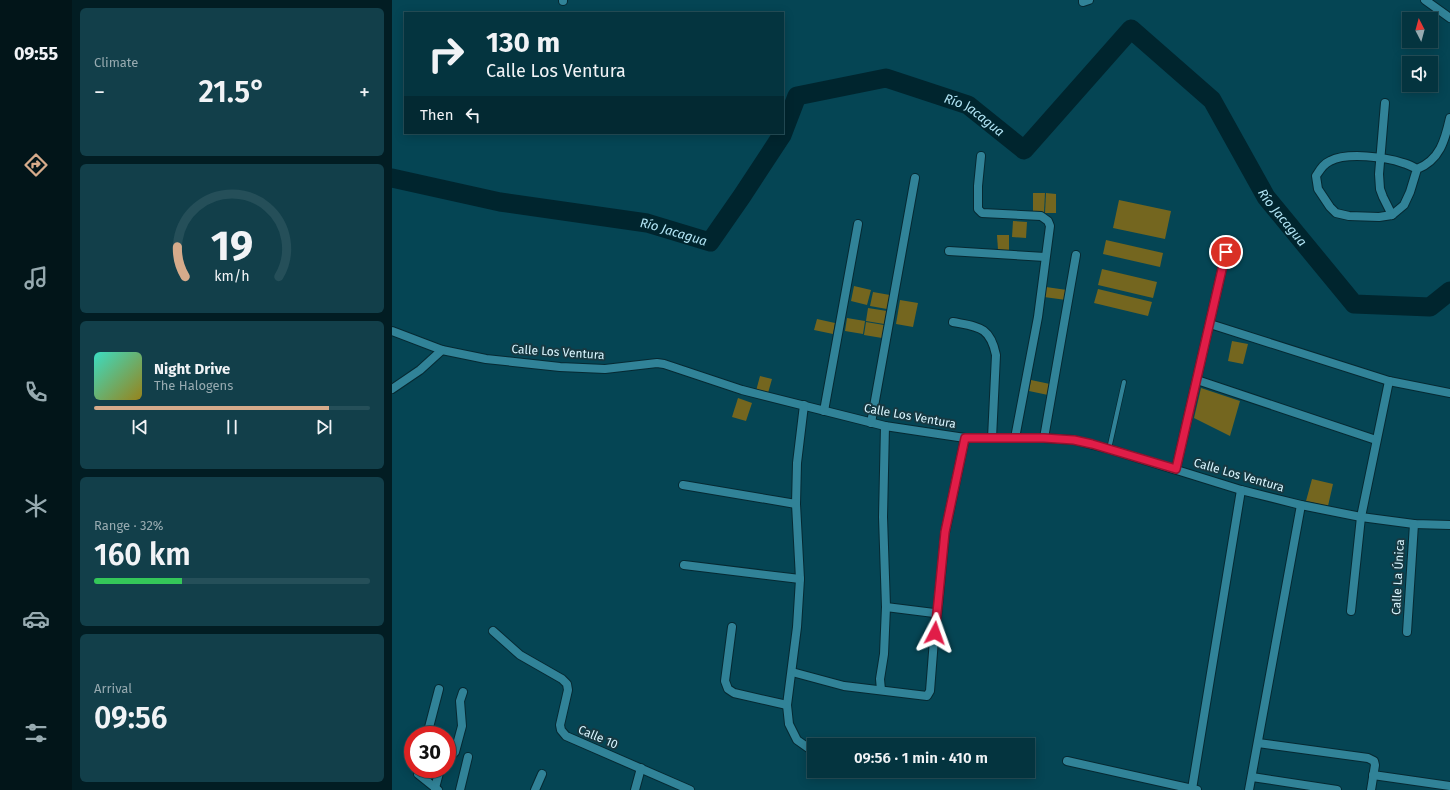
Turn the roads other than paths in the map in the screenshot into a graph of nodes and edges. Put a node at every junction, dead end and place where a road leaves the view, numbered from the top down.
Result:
1 (1425, 0) edge
2 (1450, 18) edge
3 (1385, 103) dead end
4 (1450, 118) edge
5 (981, 156) dead end
6 (1381, 159) junction
7 (1418, 169) junction
8 (915, 178) dead end
9 (1392, 215) junction
10 (858, 224) dead end
11 (949, 251) dead end
12 (1226, 252) dead end
13 (1076, 255) dead end
14 (1045, 257) junction
15 (953, 322) dead end
16 (1210, 324) junction
17 (392, 331) edge
18 (442, 350) junction
19 (1197, 380) junction
20 (1389, 381) junction
21 (1124, 382) dead end
22 (392, 389) edge
23 (1450, 393) edge
24 (804, 405) junction
25 (824, 411) junction
26 (871, 423) junction
27 (885, 426) junction
28 (965, 438) junction
29 (992, 438) junction
30 (1015, 438) junction
31 (1044, 438) junction
32 (1376, 440) junction
33 (1109, 449) junction
34 (1176, 469) junction
35 (683, 485) dead end
36 (1241, 490) junction
37 (796, 504) junction
38 (1301, 505) junction
39 (1361, 517) junction
40 (1414, 524) junction
41 (1450, 525) edge
42 (684, 565) dead end
43 (800, 579) junction
44 (886, 607) junction
45 (1351, 611) dead end
46 (936, 616) junction
47 (732, 627) dead end
48 (493, 630) dead end
49 (1407, 632) dead end
50 (792, 672) junction
51 (439, 689) dead end
52 (881, 690) junction
53 (463, 692) dead end
54 (787, 706) junction
55 (429, 726) edge
56 (1258, 743) junction
57 (807, 747) edge
58 (456, 748) edge
59 (468, 757) dead end
60 (1066, 761) dead end
61 (641, 768) junction
62 (542, 774) dead end
63 (1373, 775) junction
64 (1252, 777) junction
65 (425, 778) edge
66 (438, 778) edge
67 (1450, 786) edge
68 (436, 789) edge
69 (460, 790) edge
70 (535, 790) edge
71 (635, 790) edge
72 (690, 790) edge
73 (1195, 790) edge
74 (1249, 790) edge
75 (1337, 790) edge
76 (1371, 790) edge

1 - 2 street
3 - 6 street
4 - 7 street
5 - 14 street
6 - 7 street
6 - 9 street
6 - 9 street
7 - 9 street
8 - 26 street
10 - 25 street
11 - 14 street
12 - 16 street
13 - 31 street
14 - 30 street
15 - 29 street
16 - 19 street
16 - 20 street
17 - 18 street, Calle Los Ventura
18 - 22 street
18 - 24 street, Calle Los Ventura
19 - 32 street
19 - 34 street
20 - 23 street
20 - 32 street
21 - 33 lane
24 - 25 street, Calle Los Ventura
24 - 37 street
25 - 26 street, Calle Los Ventura
26 - 27 street, Calle Los Ventura
27 - 28 street, Calle Los Ventura
27 - 44 street
28 - 29 street, Calle Los Ventura
28 - 46 street
29 - 30 street, Calle Los Ventura
30 - 31 street, Calle Los Ventura
31 - 33 street, Calle Los Ventura
32 - 39 street
33 - 34 street, Calle Los Ventura
34 - 36 street, Calle Los Ventura
35 - 37 street
36 - 38 street, Calle Los Ventura
36 - 73 street
37 - 43 street
38 - 39 street, Calle Los Ventura
38 - 56 street
39 - 40 street, Calle Los Ventura
39 - 45 street
40 - 41 street, Calle Los Ventura
40 - 49 street, Calle La Única
42 - 43 street
43 - 50 street
44 - 46 street
44 - 52 street
46 - 52 street
47 - 54 street
48 - 61 street, Calle 10
50 - 52 street
50 - 54 street
51 - 55 street
53 - 58 street
54 - 57 street
56 - 63 street
56 - 64 street
59 - 69 street
60 - 73 street
61 - 71 street
61 - 72 street, Calle 10
62 - 70 street
63 - 67 street
63 - 76 street
64 - 74 street
64 - 75 street
65 - 68 street
66 - 68 street

